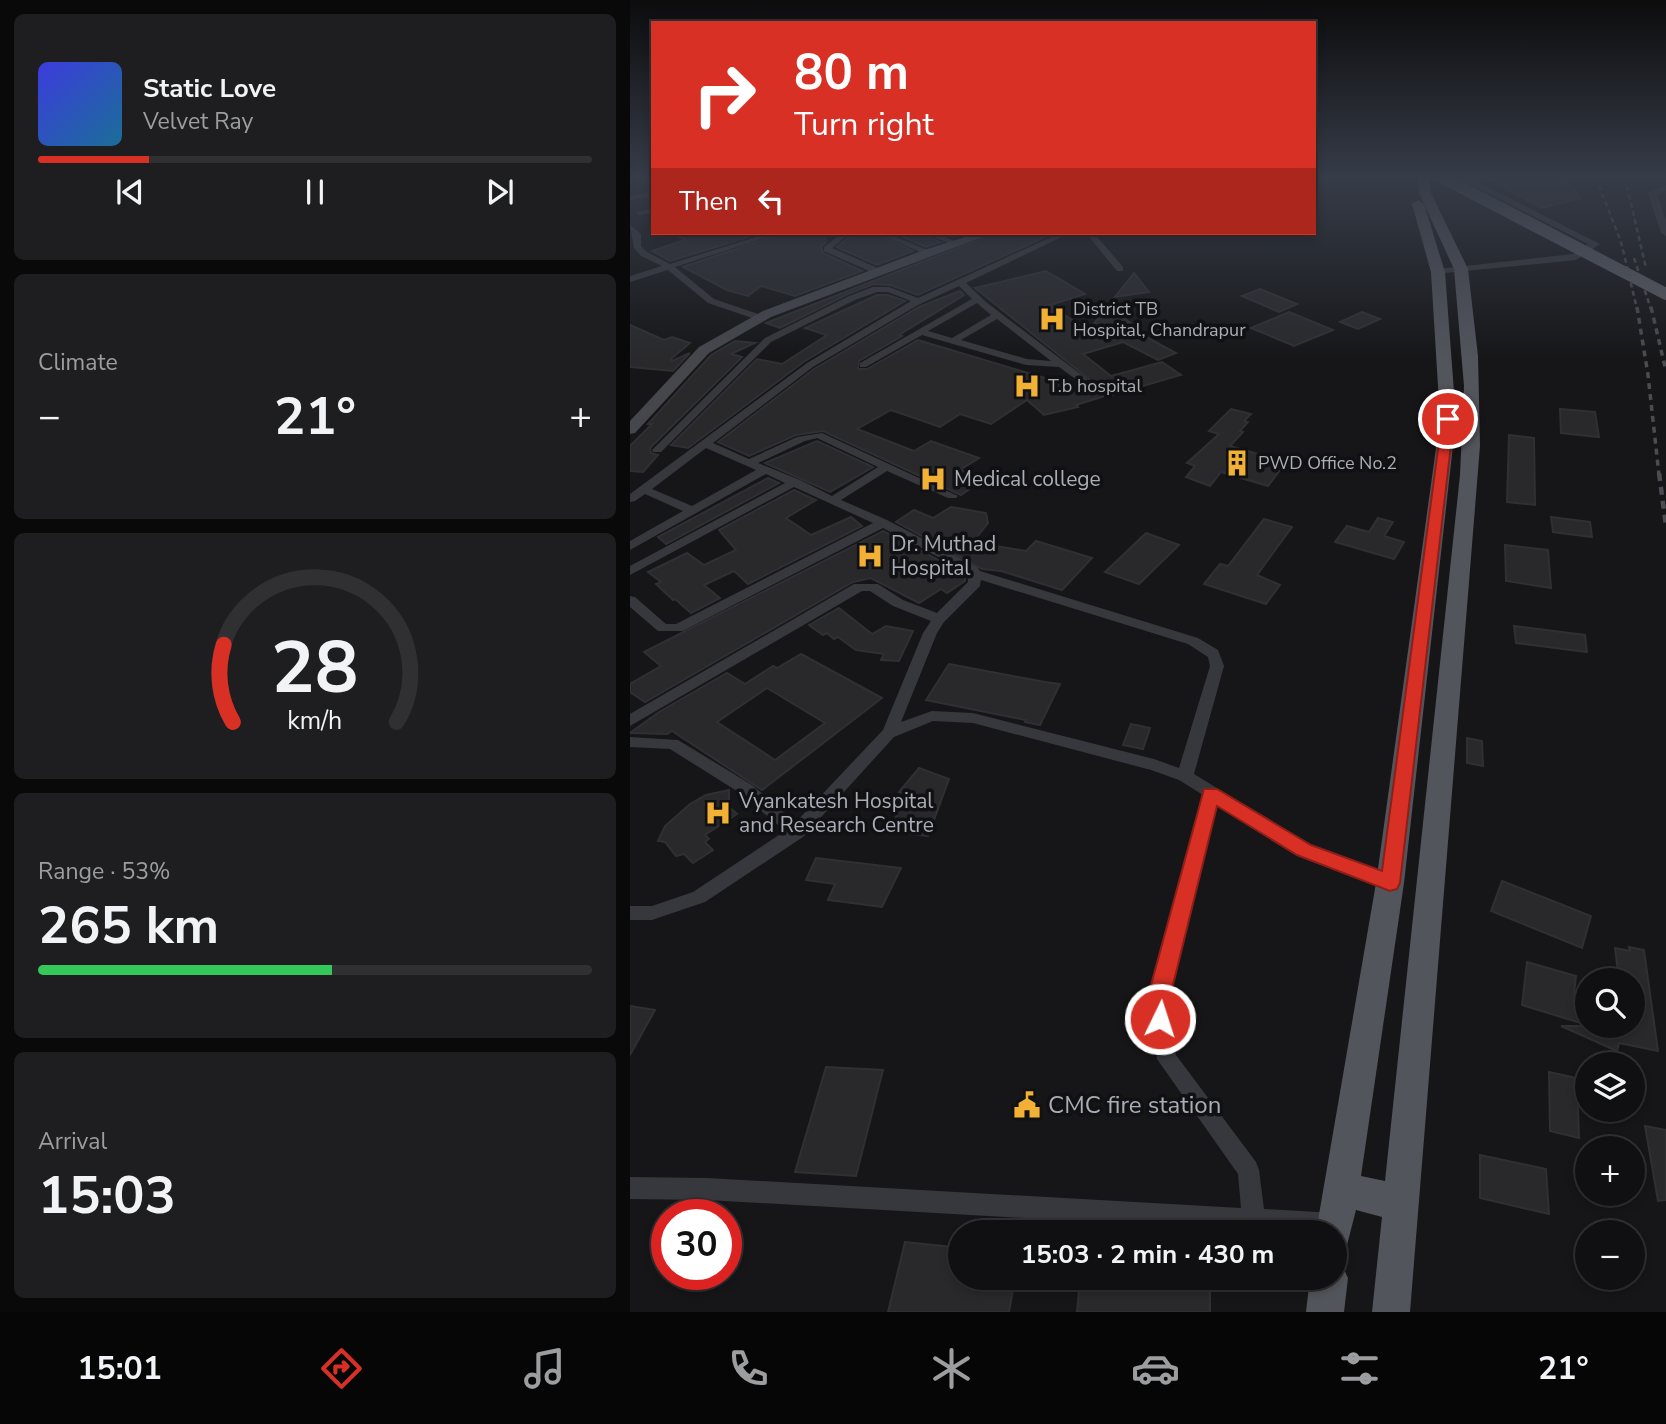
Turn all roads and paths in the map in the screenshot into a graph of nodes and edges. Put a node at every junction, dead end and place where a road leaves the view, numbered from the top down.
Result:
1 (756, 239) edge
2 (839, 239) edge
3 (896, 239) edge
4 (945, 239) edge
5 (966, 239) edge
6 (1053, 239) edge
7 (1095, 239) edge
8 (1436, 239) edge
9 (1449, 239) edge
10 (1560, 239) edge
11 (1575, 239) edge
12 (1585, 239) edge
13 (956, 243) junction
14 (634, 247) edge
15 (928, 252) junction
16 (668, 266) junction
17 (1120, 269) dead end
18 (1449, 270) junction
19 (879, 272) junction
20 (630, 279) edge
21 (960, 282) junction
22 (1666, 286) edge
23 (1439, 295) junction
24 (1666, 295) edge
25 (1464, 297) junction
26 (978, 299) junction
27 (918, 301) junction
28 (997, 315) junction
29 (761, 317) junction
30 (921, 332) junction
31 (953, 341) junction
32 (1061, 364) junction
33 (863, 365) dead end
34 (1084, 381) dead end
35 (635, 416) edge
36 (630, 429) edge
37 (706, 444) junction
38 (657, 450) dead end
39 (751, 462) junction
40 (887, 466) junction
41 (767, 469) junction
42 (796, 482) junction
43 (644, 489) junction
44 (953, 496) dead end
45 (631, 499) edge
46 (833, 500) junction
47 (692, 511) junction
48 (1450, 521) junction
49 (883, 523) junction
50 (630, 546) edge
51 (630, 571) edge
52 (976, 574) junction
53 (630, 600) edge
54 (939, 619) junction
55 (630, 721) edge
56 (889, 733) junction
57 (630, 742) edge
58 (1185, 776) junction
59 (1211, 794) junction
60 (797, 832) junction
61 (1390, 883) junction
62 (630, 913) edge
63 (630, 1188) edge
64 (1340, 1189) junction
65 (1401, 1203) junction
66 (1254, 1220) joint
67 (1336, 1220) edge
68 (1328, 1290) edge
69 (1325, 1312) edge
70 (1391, 1312) edge

1 - 16 street
2 - 19 street
3 - 15 street
4 - 13 street
5 - 13 main road
6 - 21 street
7 - 17 street
8 - 18 main road
9 - 18 main road
10 - 24 highway, bridge
11 - 22 highway
12 - 18 street
13 - 15 main road
14 - 16 street
15 - 19 main road
16 - 20 street
16 - 29 street
18 - 23 main road
18 - 25 main road
19 - 29 main road
21 - 26 street
21 - 27 street
23 - 25 main road
23 - 48 main road
25 - 48 main road
26 - 28 street
26 - 30 street
27 - 37 street
27 - 38 street
28 - 31 street
28 - 32 street
29 - 35 main road
30 - 31 street
30 - 33 street
31 - 32 street
32 - 34 street
35 - 36 main road
37 - 39 street
37 - 43 street
39 - 40 street
39 - 41 street
40 - 44 street
40 - 46 street
41 - 42 street
41 - 47 street
42 - 46 street
42 - 51 street
43 - 45 street
43 - 47 street
46 - 49 street
47 - 50 street
48 - 61 main road
48 - 65 main road
49 - 52 street
49 - 53 street
52 - 54 street
52 - 58 street
54 - 55 street
54 - 56 street
56 - 58 street
56 - 60 street
57 - 60 street
58 - 59 street
59 - 61 street
59 - 66 street
60 - 62 street
61 - 64 main road
63 - 66 street
64 - 65 main road
64 - 67 main road
65 - 70 main road
68 - 69 main road

